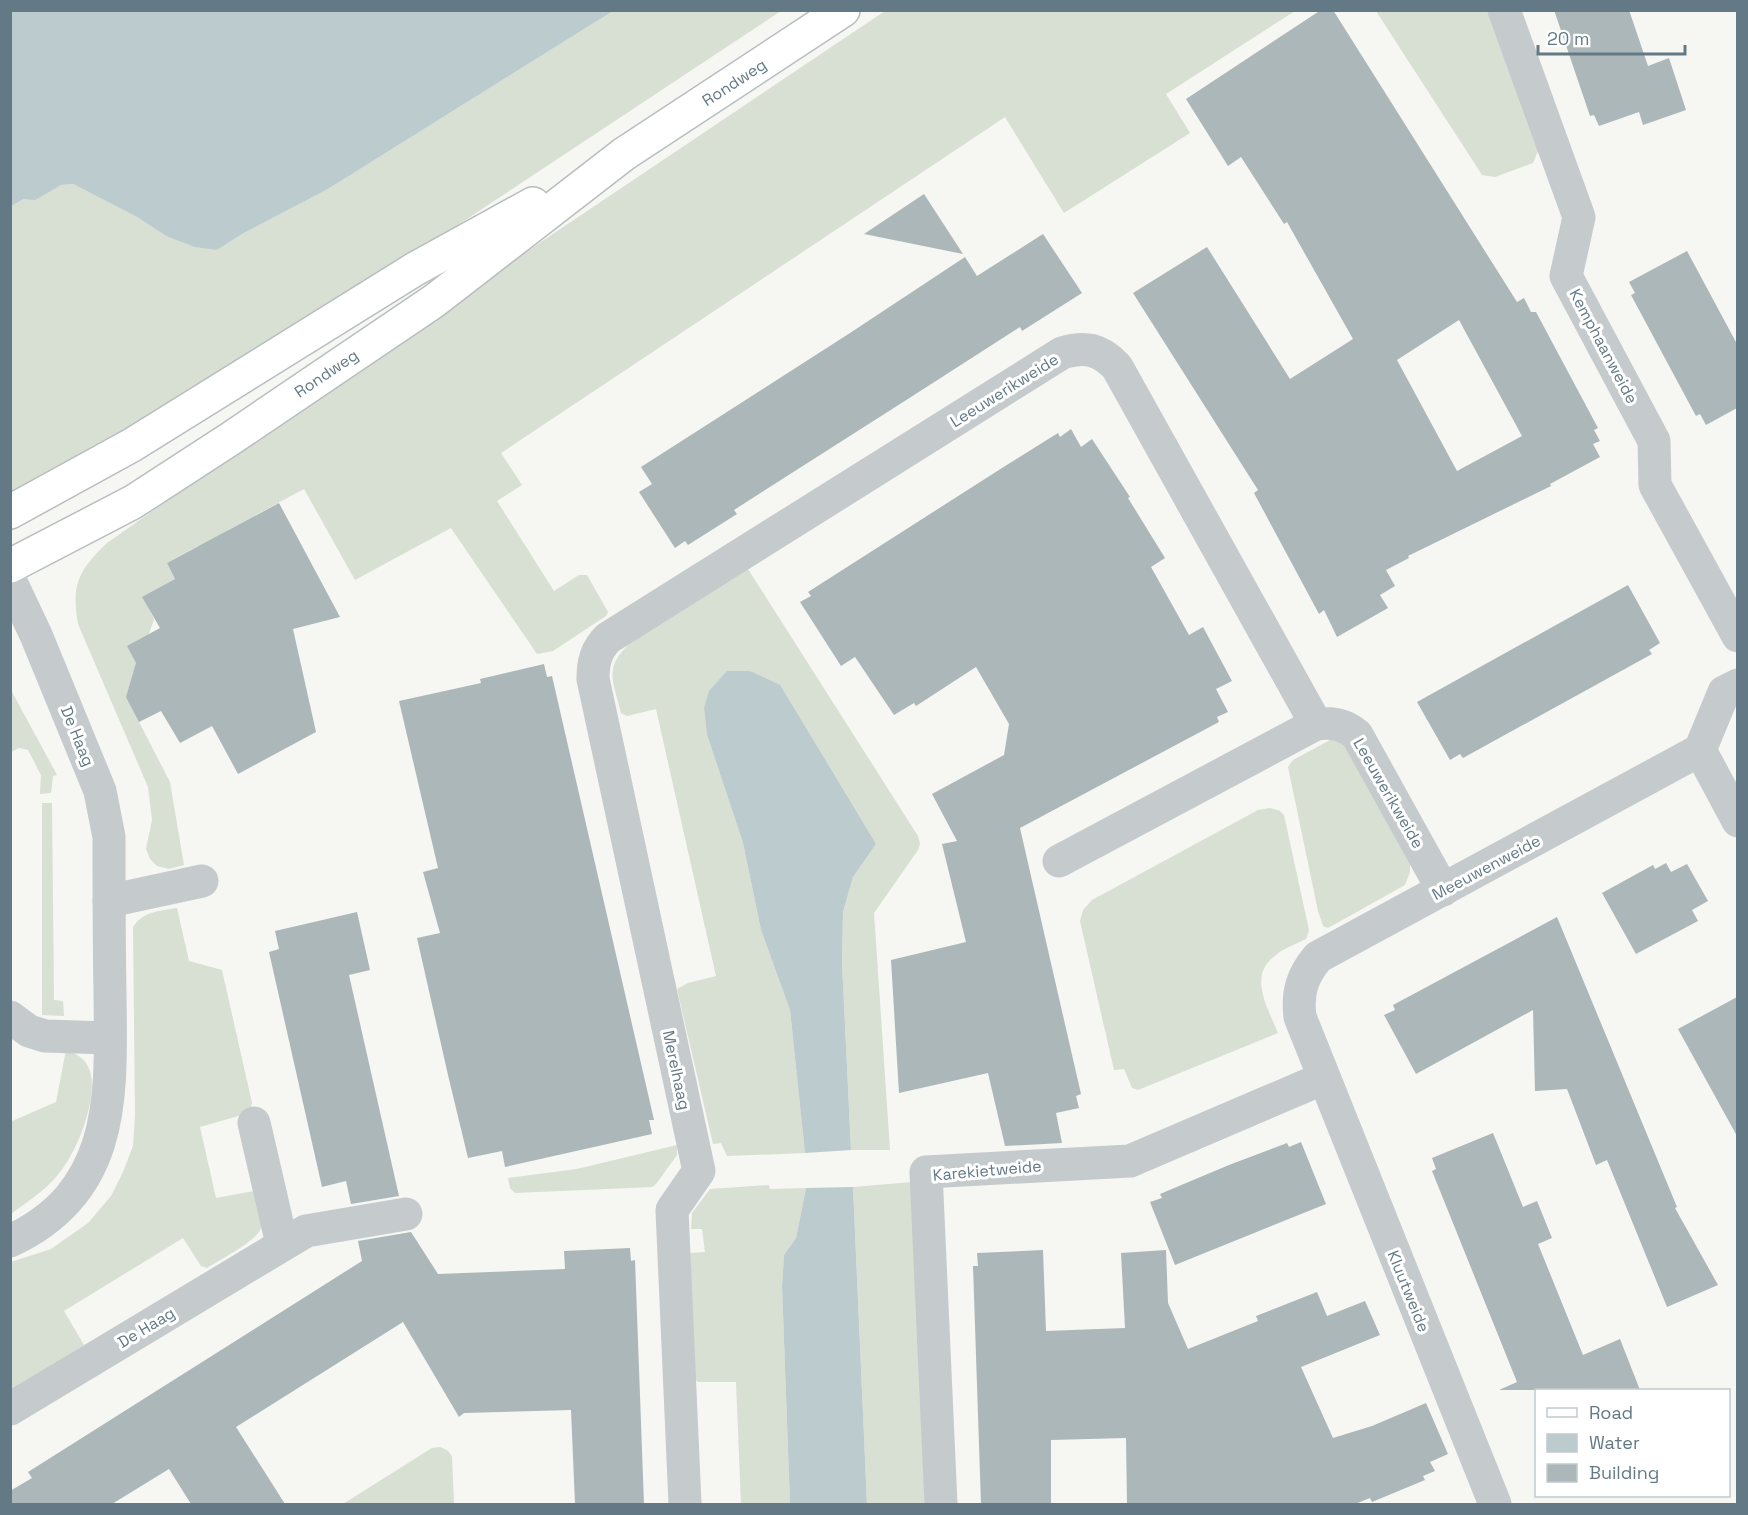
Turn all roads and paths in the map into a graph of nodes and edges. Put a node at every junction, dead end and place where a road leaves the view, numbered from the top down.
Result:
1 (843, 10) edge
2 (1504, 10) edge
3 (624, 154) junction
4 (10, 512) edge
5 (10, 567) edge
6 (10, 580) edge
7 (1737, 636) edge
8 (608, 638) joint
9 (1737, 685) edge
10 (1316, 724) junction
11 (1700, 750) junction
12 (1727, 779) edge
13 (1737, 821) edge
14 (1059, 861) dead end
15 (202, 881) dead end
16 (1443, 890) junction
17 (109, 901) junction
18 (10, 1017) edge
19 (110, 1038) junction
20 (1324, 1078) junction
21 (254, 1123) dead end
22 (406, 1214) dead end
23 (10, 1241) edge
24 (282, 1245) junction
25 (10, 1409) edge
26 (686, 1504) edge
27 (941, 1504) edge
28 (1495, 1504) edge

1 - 3 main road, Rondweg
2 - 7 street, Kemphaanweide
3 - 4 main road, Rondweg
3 - 5 main road, Rondweg
6 - 17 street, De Haag
8 - 10 street, Leeuwerikweide
8 - 26 street, Merelhaag
9 - 11 street
10 - 14 street
10 - 16 street, Leeuwerikweide
11 - 12 street
11 - 16 street, Meeuwenweide
12 - 13 street
15 - 17 street
16 - 20 street, Meeuwenweide
17 - 19 street, De Haag
18 - 19 street
19 - 23 street, De Haag
20 - 27 street, Karekietweide
20 - 28 street, Kluutweide
21 - 24 street
22 - 24 street, De Haag
24 - 25 street, De Haag

